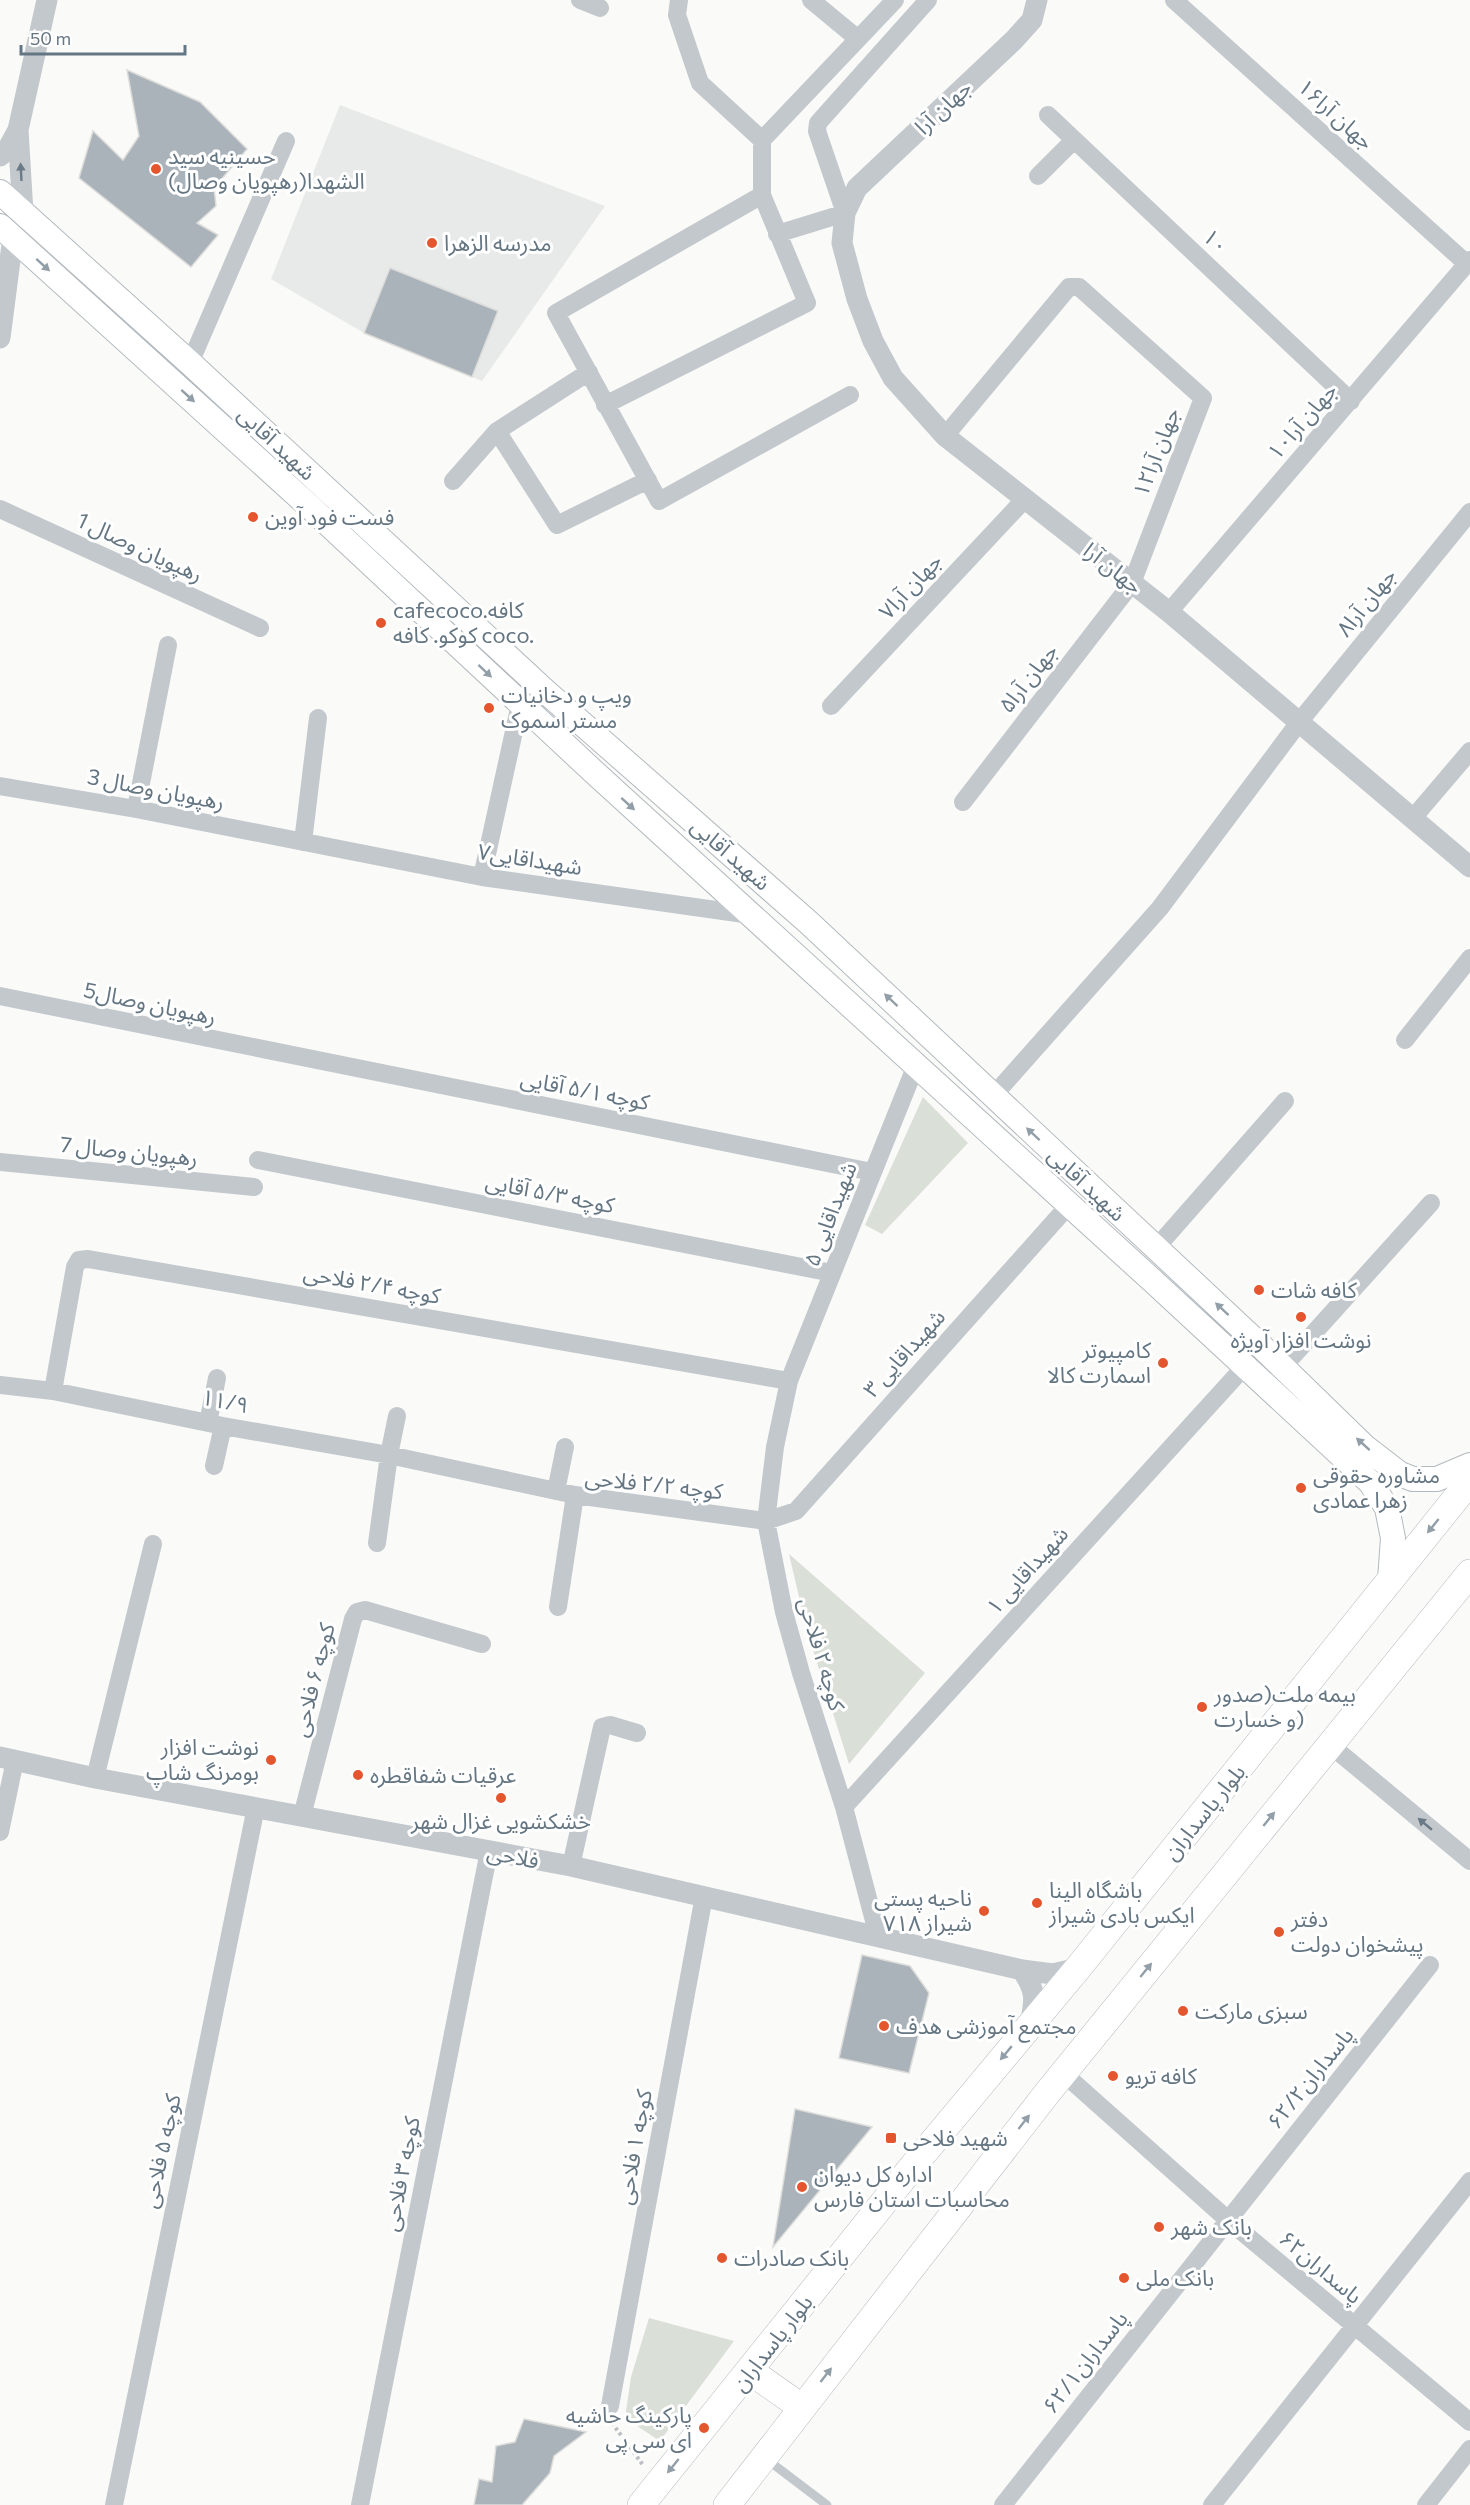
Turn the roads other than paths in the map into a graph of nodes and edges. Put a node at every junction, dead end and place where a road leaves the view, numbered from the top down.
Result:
1 (47, 0) edge
2 (580, 0) edge
3 (679, 0) edge
4 (811, 0) edge
5 (895, 0) edge
6 (927, 0) edge
7 (1037, 0) edge
8 (1174, 0) edge
9 (600, 8) dead end
10 (858, 39) junction
11 (1048, 115) dead end
12 (18, 130) junction
13 (762, 140) junction
14 (1074, 140) junction
15 (286, 141) dead end
16 (0, 156) edge
17 (1038, 176) dead end
18 (0, 192) edge
19 (762, 195) junction
20 (23, 213) junction
21 (845, 213) junction
22 (6, 232) edge
23 (777, 234) junction
24 (1468, 262) edge
25 (0, 338) edge
26 (190, 363) junction
27 (589, 372) junction
28 (849, 395) dead end
29 (1351, 401) junction
30 (605, 405) junction
31 (496, 432) junction
32 (945, 436) junction
33 (648, 480) junction
34 (453, 481) dead end
35 (1024, 500) junction
36 (0, 509) edge
37 (1470, 512) edge
38 (397, 553) junction
39 (380, 572) junction
40 (1132, 583) junction
41 (1169, 612) junction
42 (260, 628) dead end
43 (168, 645) dead end
44 (520, 704) junction
45 (831, 706) dead end
46 (318, 718) dead end
47 (1300, 721) junction
48 (1470, 751) edge
49 (0, 786) edge
50 (963, 802) dead end
51 (136, 809) junction
52 (1413, 818) junction
53 (303, 842) junction
54 (1470, 867) edge
55 (482, 877) junction
56 (751, 915) junction
57 (1470, 958) edge
58 (0, 996) edge
59 (1406, 1040) dead end
60 (290, 1056) joint
61 (915, 1065) junction
62 (993, 1096) junction
63 (1285, 1101) dead end
64 (258, 1160) dead end
65 (0, 1162) edge
66 (872, 1172) junction
67 (254, 1187) dead end
68 (1431, 1203) dead end
69 (1069, 1204) junction
70 (1156, 1248) junction
71 (832, 1273) junction
72 (1245, 1366) junction
73 (1283, 1367) junction
74 (217, 1378) dead end
75 (789, 1381) junction
76 (0, 1385) edge
77 (1267, 1386) junction
78 (52, 1391) junction
79 (397, 1416) dead end
80 (216, 1424) junction
81 (565, 1448) dead end
82 (389, 1455) junction
83 (1470, 1465) edge
84 (214, 1466) dead end
85 (1400, 1474) junction
86 (1470, 1481) edge
87 (556, 1491) junction
88 (575, 1495) junction
89 (1379, 1496) junction
90 (766, 1521) junction
91 (377, 1543) dead end
92 (153, 1544) dead end
93 (1470, 1573) edge
94 (1390, 1580) junction
95 (558, 1607) dead end
96 (482, 1644) dead end
97 (637, 1733) dead end
98 (1329, 1744) junction
99 (7, 1759) edge
100 (95, 1778) junction
101 (256, 1807) junction
102 (843, 1807) junction
103 (302, 1816) junction
104 (0, 1832) edge
105 (489, 1851) junction
106 (1470, 1861) edge
107 (570, 1866) junction
108 (704, 1896) junction
109 (878, 1936) junction
110 (1430, 1965) dead end
111 (1078, 1968) junction
112 (1022, 1970) junction
113 (1030, 2025) junction
114 (1063, 2073) junction
115 (1470, 2181) edge
116 (1228, 2220) junction
117 (1355, 2326) junction
118 (750, 2371) junction
119 (610, 2406) road end
120 (801, 2407) junction
121 (1470, 2422) edge
122 (1470, 2449) edge
123 (764, 2456) junction
124 (114, 2505) edge
125 (360, 2505) edge
126 (641, 2505) edge
127 (727, 2505) edge
128 (827, 2505) edge
129 (1003, 2505) edge
130 (1212, 2505) edge
131 (1426, 2505) edge

1 - 12 street
2 - 9 street
3 - 13 street
4 - 10 street
5 - 10 street
6 - 21 street, جهان آرا
7 - 21 street, جهان آرا
8 - 24 street, جهان آرا۱۶
10 - 13 street
11 - 14 street, ۱۰
12 - 16 street
20 -> 12 street
13 - 19 street
14 - 17 street
14 - 29 street, ۱۰
15 - 26 street
18 - 20 main road, شهید آقایی
19 - 23 street
19 - 27 street
20 - 26 main road, شهید آقایی
21 - 23 street
21 - 32 street, جهان آرا
22 - 25 street
22 -> 39 main road, شهید آقایی
23 - 30 street
24 - 29 street, جهان آرا۱۰
26 - 38 main road, شهید آقایی
27 - 30 street
27 - 31 street
28 - 33 street
29 - 41 street, جهان آرا۱۰
30 - 33 street
31 - 33 street
31 - 34 street
32 - 35 street, جهان آرا
32 - 40 street, جهان آرا۱۲
35 - 40 street, جهان آرا
35 - 45 street, جهان آرا۷
36 - 42 street, 1 رهپویان وصال
37 - 47 street, جهان آرا۸
38 - 39 main road
62 -> 38 main road, شهید آقایی
39 -> 44 main road, شهید آقایی
40 - 41 street, جهان آرا
40 - 50 street, جهان آرا۵
41 - 47 street, جهان آرا
43 - 51 street
44 - 55 street
44 -> 56 main road, شهید آقایی
46 - 53 street
47 - 52 street, جهان آرا
47 - 62 street, جهان آرا۸
48 - 52 street
49 - 51 street, 3 رهپویان وصال
51 - 53 street, 3 رهپویان وصال
52 - 54 street, جهان آرا
53 - 55 street, شهیداقایی۷
55 - 56 street, شهیداقایی۷
56 - 61 main road, شهید آقایی
57 - 59 street
58 - 60 street, رهپویان وصال5
60 - 66 street, کوچه ۵/۱ آقایی
61 - 66 street, ۵ شهیداقایی
61 - 69 main road, شهید آقایی
70 -> 62 main road, شهید آقایی
63 - 70 street
64 - 71 street, کوچه ۵/۳ آقایی
65 - 67 street, 7 رهپویان وصال
66 - 71 street, ۵ شهیداقایی
68 - 73 street
69 - 72 main road, شهید آقایی
69 - 90 street, ۳ شهیداقایی
73 -> 70 main road, شهید آقایی
71 - 75 street, ۵ شهیداقایی
72 - 77 main road, شهید آقایی
72 - 102 street, ۱ شهیداقایی
73 - 77 street
85 -> 73 main road, شهید آقایی
74 - 80 street
75 - 78 street, کوچه ۲/۴ فلاحی
75 - 90 street, کوچه ۲ فلاحی
76 - 78 street, ۱۱/۹
77 - 89 main road, شهید آقایی
78 - 80 street, ۱۱/۹
79 - 82 street
80 - 82 street, ۱۱/۹
80 - 84 street
81 - 87 street
82 - 87 street, ۱۱/۹
82 - 91 street
83 - 85 main road, شهید آقایی
85 - 89 main road
86 -> 94 main road, بلوار پاسداران
87 - 88 street, ۱۱/۹
88 - 90 street, کوچه ۲/۲ فلاحی
88 - 95 street, کوچه ۲/۲ فلاحی
89 - 94 main road, شهید آقایی
90 - 102 street, کوچه ۲ فلاحی
92 - 100 street
93 - 98 main road
94 - 111 main road, بلوار پاسداران
96 - 103 street, کوچه ۶ فلاحی
97 - 107 street
106 -> 98 street
114 -> 98 main road
99 - 100 street, فلاحی
99 - 104 street
100 - 101 street, فلاحی
101 - 103 street, فلاحی
101 - 124 street, کوچه ۵ فلاحی
102 - 109 street, کوچه ۲ فلاحی
103 - 105 street, فلاحی
105 - 107 street, فلاحی
105 - 125 street, کوچه ۳ فلاحی
107 - 108 street, فلاحی
108 - 109 street, فلاحی
108 - 119 street, کوچه ۱ فلاحی
109 - 112 street, فلاحی
110 - 116 street, پاسداران۶۲/۲
111 - 112 street, فلاحی
111 - 113 main road, بلوار پاسداران
112 - 113 street
113 -> 118 main road, بلوار پاسداران
114 - 116 street, پاسداران۶۲
120 -> 114 main road
115 - 117 street
116 - 117 street, پاسداران۶۲
116 - 129 street, پاسداران۶۲/۱
117 - 121 street, پاسداران۶۲
117 - 130 street
118 - 120 main road
118 -> 126 main road, بلوار پاسداران
120 - 123 main road
122 - 131 street
123 - 127 main road
123 - 128 lane

